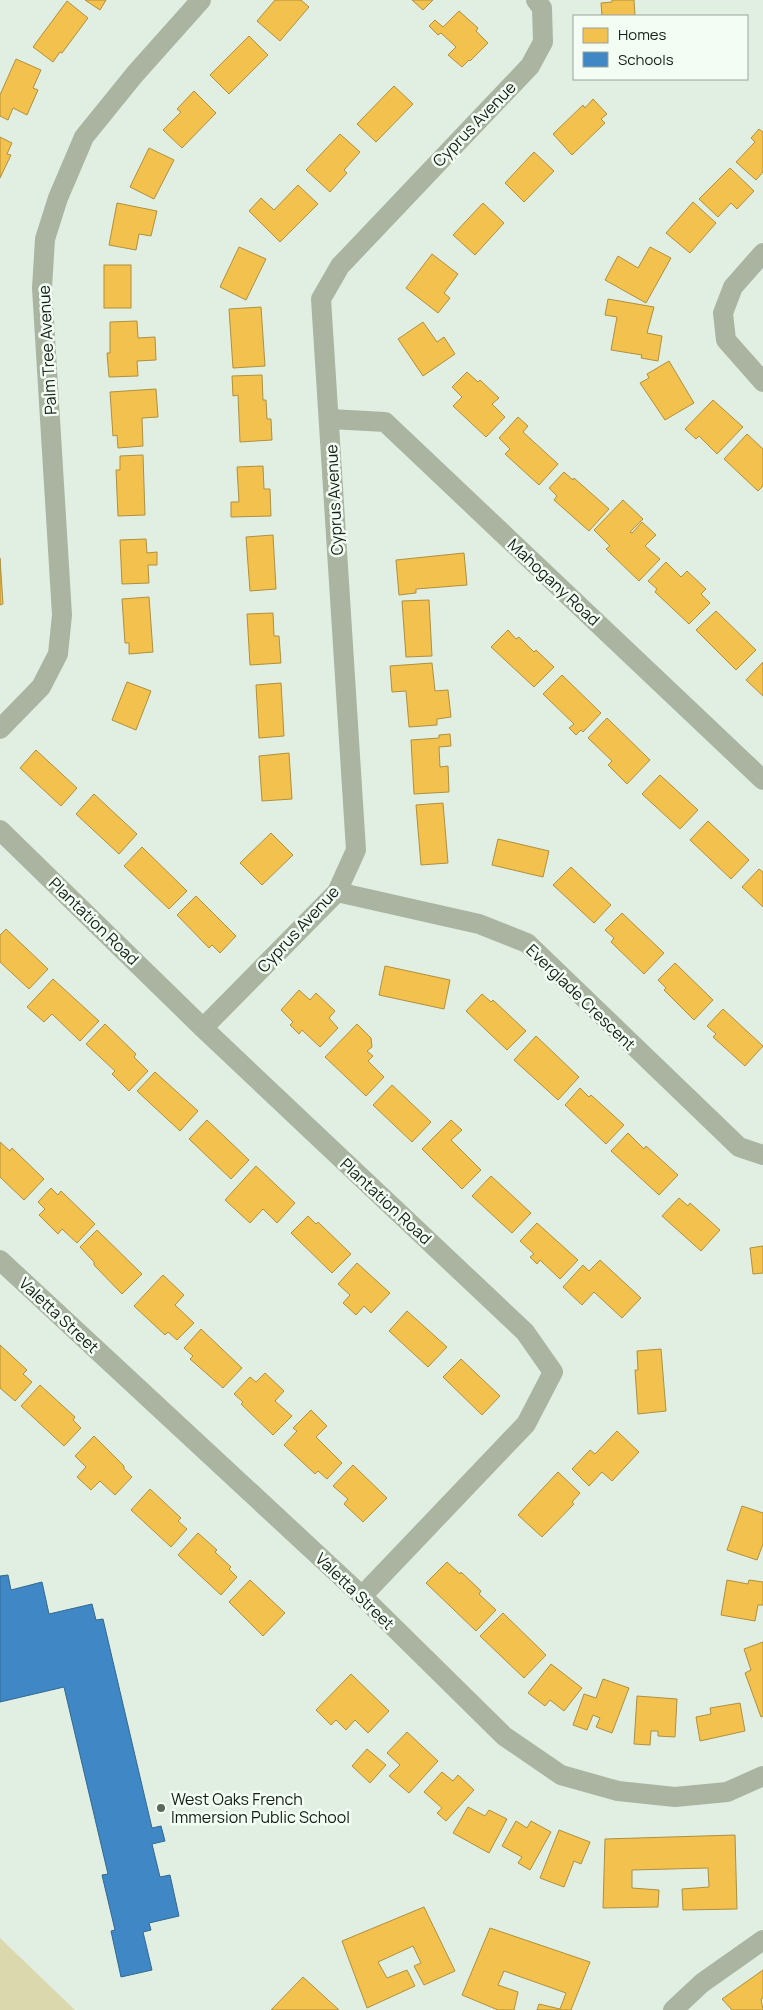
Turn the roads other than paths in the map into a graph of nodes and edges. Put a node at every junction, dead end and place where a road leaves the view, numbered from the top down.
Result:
1 (201, 0) edge
2 (536, 0) edge
3 (763, 253) edge
4 (763, 382) edge
5 (330, 419) junction
6 (0, 729) edge
7 (763, 780) edge
8 (0, 830) edge
9 (337, 892) junction
10 (203, 1028) junction
11 (763, 1155) edge
12 (0, 1260) edge
13 (362, 1596) junction
14 (763, 1776) edge
15 (763, 1940) edge
16 (673, 2010) edge

1 - 6 street, Palm Tree Avenue
2 - 5 street, Cyprus Avenue
3 - 4 street
5 - 7 street, Mahogany Road
5 - 9 street, Cyprus Avenue
8 - 10 street, Plantation Road
9 - 10 street, Cyprus Avenue
9 - 11 street, Everglade Crescent
10 - 13 street, Plantation Road
12 - 13 street, Valetta Street
13 - 14 street, Valetta Street
15 - 16 street

